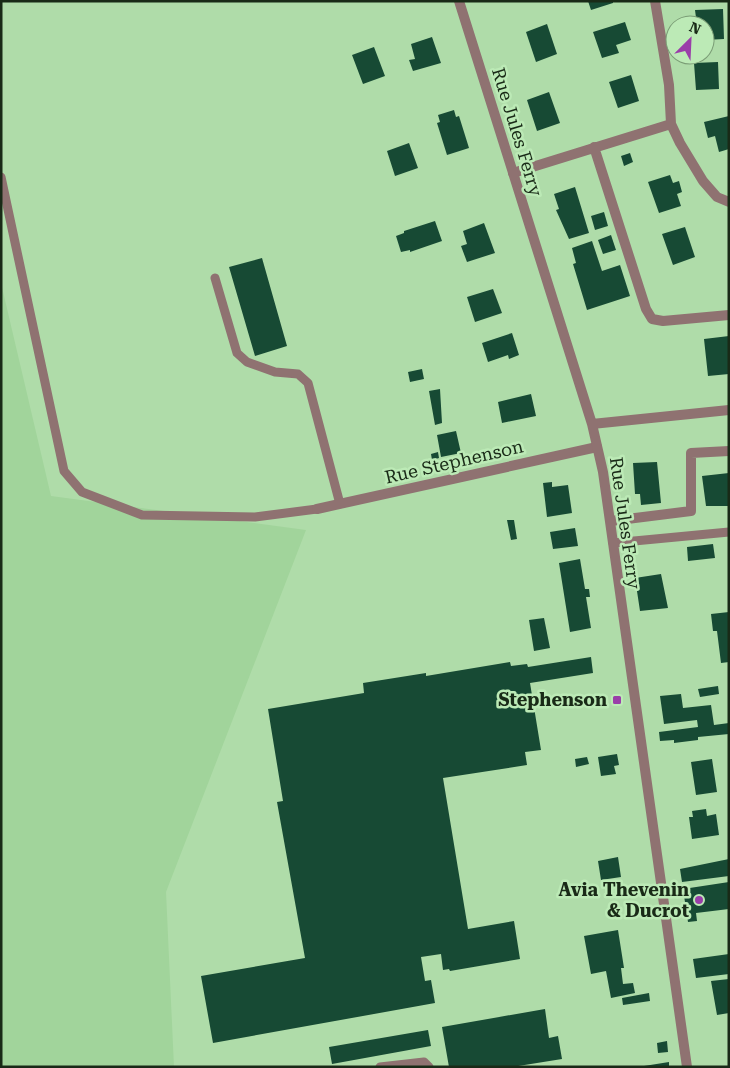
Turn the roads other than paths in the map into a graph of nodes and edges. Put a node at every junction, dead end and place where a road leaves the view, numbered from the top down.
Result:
1 (459, 1) edge
2 (655, 1) edge
3 (671, 124) junction
4 (594, 147) junction
5 (513, 173) junction
6 (1, 177) edge
7 (2, 190) edge
8 (729, 202) edge
9 (215, 278) dead end
10 (729, 314) edge
11 (729, 410) edge
12 (592, 424) junction
13 (597, 447) junction
14 (729, 451) edge
15 (340, 504) junction
16 (317, 509) joint
17 (611, 521) junction
18 (729, 532) edge
19 (613, 543) junction
20 (380, 1067) edge
21 (429, 1067) edge
22 (688, 1067) edge

1 - 5 street, Rue Jules Ferry
2 - 3 street
3 - 4 street
3 - 8 street
4 - 5 street
4 - 10 street
5 - 12 street, Rue Jules Ferry
6 - 7 lane
7 - 16 lane
9 - 15 lane
11 - 12 street
12 - 13 street, Rue Jules Ferry
13 - 15 street, Rue Stephenson
13 - 17 street, Rue Jules Ferry
14 - 17 street
15 - 16 street, Rue Stephenson
17 - 19 street, Rue Jules Ferry
18 - 19 lane
19 - 22 street, Rue Jules Ferry
20 - 21 lane

